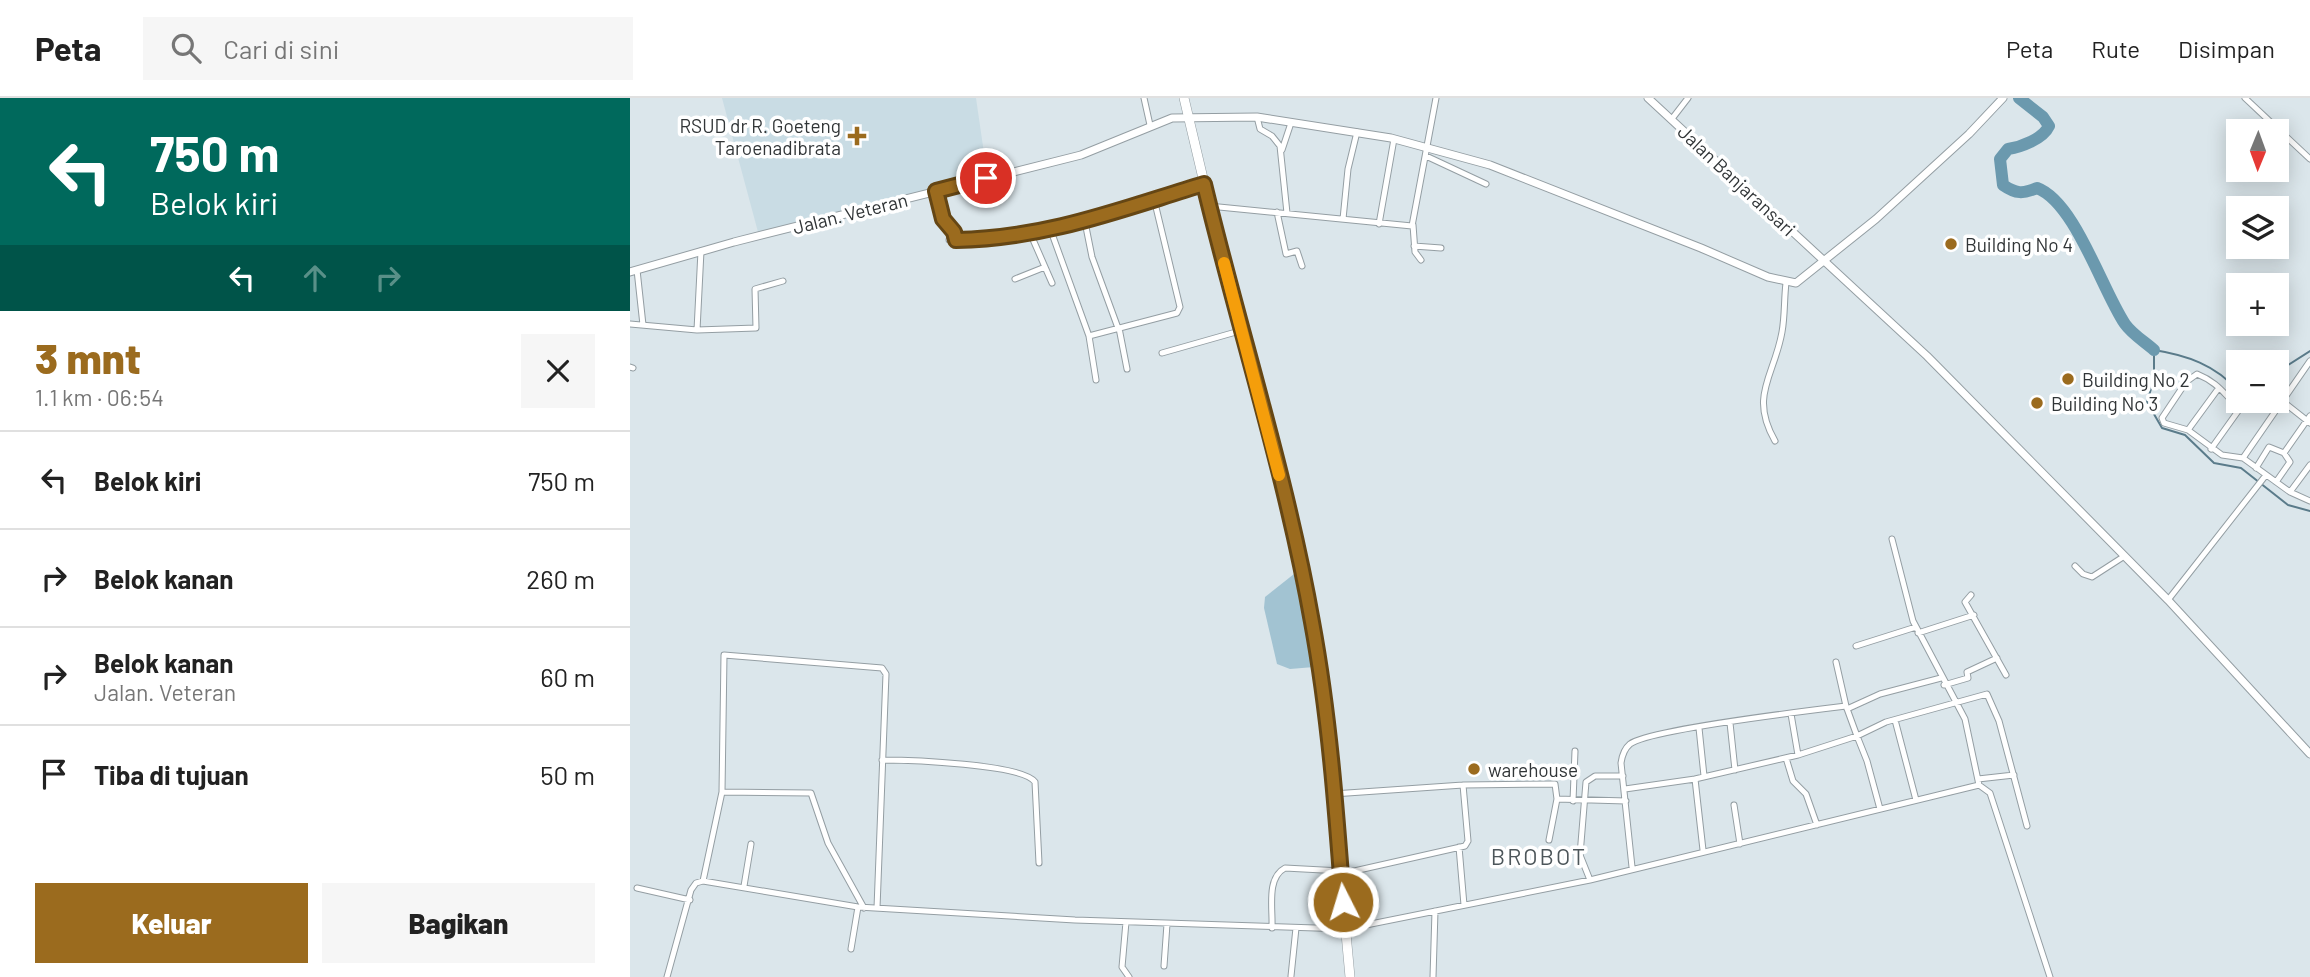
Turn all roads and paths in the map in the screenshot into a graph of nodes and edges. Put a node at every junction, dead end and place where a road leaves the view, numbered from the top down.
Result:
1 (1144, 98) edge
2 (1185, 98) edge
3 (1436, 98) edge
4 (1648, 98) edge
5 (1688, 98) edge
6 (2003, 98) edge
7 (2245, 98) edge
8 (1257, 117) junction
9 (1189, 118) junction
10 (1671, 120) junction
11 (1291, 123) junction
12 (1150, 125) junction
13 (1357, 132) junction
14 (1394, 139) junction
15 (1281, 151) junction
16 (1427, 151) junction
17 (2310, 159) edge
18 (1204, 184) junction
19 (1486, 184) dead end
20 (936, 191) junction
21 (1154, 199) junction
22 (1209, 206) junction
23 (1277, 212) junction
24 (1287, 213) junction
25 (1343, 219) junction
26 (1085, 222) junction
27 (1379, 224) junction
28 (1413, 225) junction
29 (1051, 231) junction
30 (1031, 235) junction
31 (1414, 246) junction
32 (1441, 248) dead end
33 (701, 251) junction
34 (1422, 260) dead end
35 (1825, 263) junction
36 (1302, 266) dead end
37 (1045, 267) junction
38 (633, 271) edge
39 (1015, 278) dead end
40 (783, 281) dead end
41 (1052, 283) dead end
42 (1786, 283) junction
43 (630, 324) edge
44 (643, 325) junction
45 (1119, 328) junction
46 (697, 330) junction
47 (1243, 330) junction
48 (1089, 336) junction
49 (1162, 353) dead end
50 (2310, 361) edge
51 (1127, 369) dead end
52 (1096, 380) dead end
53 (2218, 389) junction
54 (2289, 389) edge
55 (2226, 395) edge
56 (2289, 406) edge
57 (2237, 413) edge
58 (2272, 413) edge
59 (2309, 420) edge
60 (2188, 430) junction
61 (1775, 441) dead end
62 (2211, 449) junction
63 (2284, 453) junction
64 (2243, 458) junction
65 (2310, 465) edge
66 (2256, 468) junction
67 (2266, 475) junction
68 (2276, 482) junction
69 (2290, 492) junction
70 (2310, 501) edge
71 (1892, 538) dead end
72 (2123, 557) junction
73 (2075, 566) dead end
74 (1971, 595) dead end
75 (2168, 600) junction
76 (1974, 615) junction
77 (1917, 630) junction
78 (1856, 646) dead end
79 (1997, 658) junction
80 (1836, 662) dead end
81 (2006, 675) dead end
82 (1941, 678) junction
83 (1944, 685) junction
84 (1957, 703) junction
85 (1847, 708) junction
86 (1791, 714) junction
87 (1895, 720) junction
88 (1730, 723) junction
89 (1699, 728) junction
90 (1857, 736) junction
91 (1575, 751) dead end
92 (2310, 754) edge
93 (1798, 755) junction
94 (1786, 758) junction
95 (882, 760) junction
96 (1735, 770) junction
97 (2014, 775) junction
98 (1623, 776) junction
99 (1704, 776) junction
100 (1695, 779) junction
101 (1978, 782) junction
102 (1463, 785) junction
103 (1625, 789) junction
104 (722, 792) junction
105 (1333, 794) junction
106 (1557, 799) junction
107 (1916, 800) junction
108 (1573, 801) junction
109 (1626, 801) junction
110 (1582, 802) junction
111 (1734, 805) dead end
112 (1880, 809) junction
113 (1817, 825) junction
114 (2026, 826) dead end
115 (1549, 840) dead end
116 (751, 844) dead end
117 (1740, 844) junction
118 (1459, 847) junction
119 (1703, 850) junction
120 (1039, 863) dead end
121 (1632, 867) junction
122 (1341, 872) junction
123 (1590, 880) junction
124 (703, 881) junction
125 (744, 886) junction
126 (637, 888) dead end
127 (690, 900) junction
128 (1464, 905) junction
129 (861, 907) junction
130 (877, 908) junction
131 (1435, 911) junction
132 (1126, 922) junction
133 (1167, 924) junction
134 (1272, 928) junction
135 (1296, 928) junction
136 (1346, 929) junction
137 (852, 950) dead end
138 (1164, 966) dead end
139 (1291, 976) edge
140 (667, 977) edge
141 (1129, 977) edge
142 (1350, 977) edge
143 (1433, 977) edge
144 (2050, 977) edge

1 - 12 street
2 - 9 main road
3 - 16 street
4 - 10 street, Jalan Banjaransari
5 - 10 street
6 - 35 street
7 - 17 street
8 - 9 street, Jalan. Veteran
8 - 11 street, Jalan. Veteran
8 - 15 street
9 - 12 street, Jalan. Veteran
9 - 18 main road
10 - 35 street, Jalan Banjaransari
11 - 13 street, Jalan. Veteran
11 - 15 street
12 - 20 street, Jalan. Veteran
13 - 14 street, Jalan. Veteran
13 - 25 street
14 - 16 street, Jalan. Veteran
14 - 27 street
15 - 24 street
16 - 19 street
16 - 28 street
16 - 42 street, Jalan. Veteran
18 - 21 street
18 - 22 main road
20 - 30 street
20 - 33 street, Jalan. Veteran
21 - 26 street
21 - 45 street
22 - 23 street
22 - 47 main road
23 - 24 street
23 - 36 street
24 - 25 street
25 - 27 street
26 - 29 street
26 - 45 street
27 - 28 street
28 - 31 street
29 - 30 street
29 - 48 street
30 - 37 street
31 - 32 street
31 - 34 street
33 - 38 street, Jalan. Veteran
33 - 46 street
35 - 42 street
35 - 72 street, Jalan Banjaransari
37 - 39 street
37 - 41 street
38 - 44 street
40 - 46 street
42 - 61 street
43 - 44 street
44 - 46 street
45 - 48 street
45 - 51 street
47 - 49 street
47 - 105 main road
48 - 52 street
50 - 54 street
53 - 55 street
53 - 60 street
53 - 60 street
56 - 59 street
57 - 62 street
58 - 64 street
59 - 63 street
60 - 62 street
62 - 64 street
63 - 66 street
63 - 68 street
64 - 66 street
65 - 69 street
66 - 67 street
67 - 68 street
67 - 75 street
68 - 69 street
69 - 70 street
71 - 77 street
72 - 73 street
72 - 75 street, Jalan Banjaransari
74 - 76 street
75 - 92 street, Jalan Banjaransari
76 - 77 street
76 - 79 street
77 - 78 street
77 - 82 street
79 - 81 street
79 - 83 street
80 - 85 street
82 - 83 street
82 - 85 street
83 - 84 street
84 - 87 street
84 - 97 street
84 - 101 street
85 - 86 street
85 - 90 street
86 - 88 street
86 - 93 street
87 - 90 street
87 - 107 street
88 - 89 street
88 - 96 street
89 - 98 street
89 - 99 street
90 - 93 street
90 - 112 street
91 - 108 street
93 - 94 street
94 - 96 street
94 - 113 street
95 - 104 street
95 - 120 street
95 - 130 street
96 - 99 street
97 - 101 street
97 - 114 street
98 - 103 street
98 - 110 street
99 - 100 street
100 - 103 street
100 - 119 street
101 - 107 street
101 - 144 street
102 - 105 street
102 - 106 street
102 - 118 street
103 - 109 street
104 - 124 street
104 - 129 street
105 - 122 main road
106 - 108 street
106 - 115 street
107 - 112 street
108 - 110 street
109 - 110 street
109 - 121 street
110 - 123 street
111 - 117 street
112 - 113 street
113 - 117 street
116 - 125 street
117 - 119 street
118 - 122 street
118 - 128 street
119 - 121 street
121 - 123 street
122 - 134 street
122 - 136 main road
123 - 128 street
124 - 125 street
124 - 127 street
125 - 129 street
126 - 127 street
127 - 140 street
128 - 131 street
129 - 130 street
129 - 137 street
130 - 132 street
131 - 136 street
131 - 143 street
132 - 133 street
132 - 141 street
133 - 134 street
133 - 138 street
134 - 135 street
135 - 136 street
135 - 139 street
136 - 142 main road

